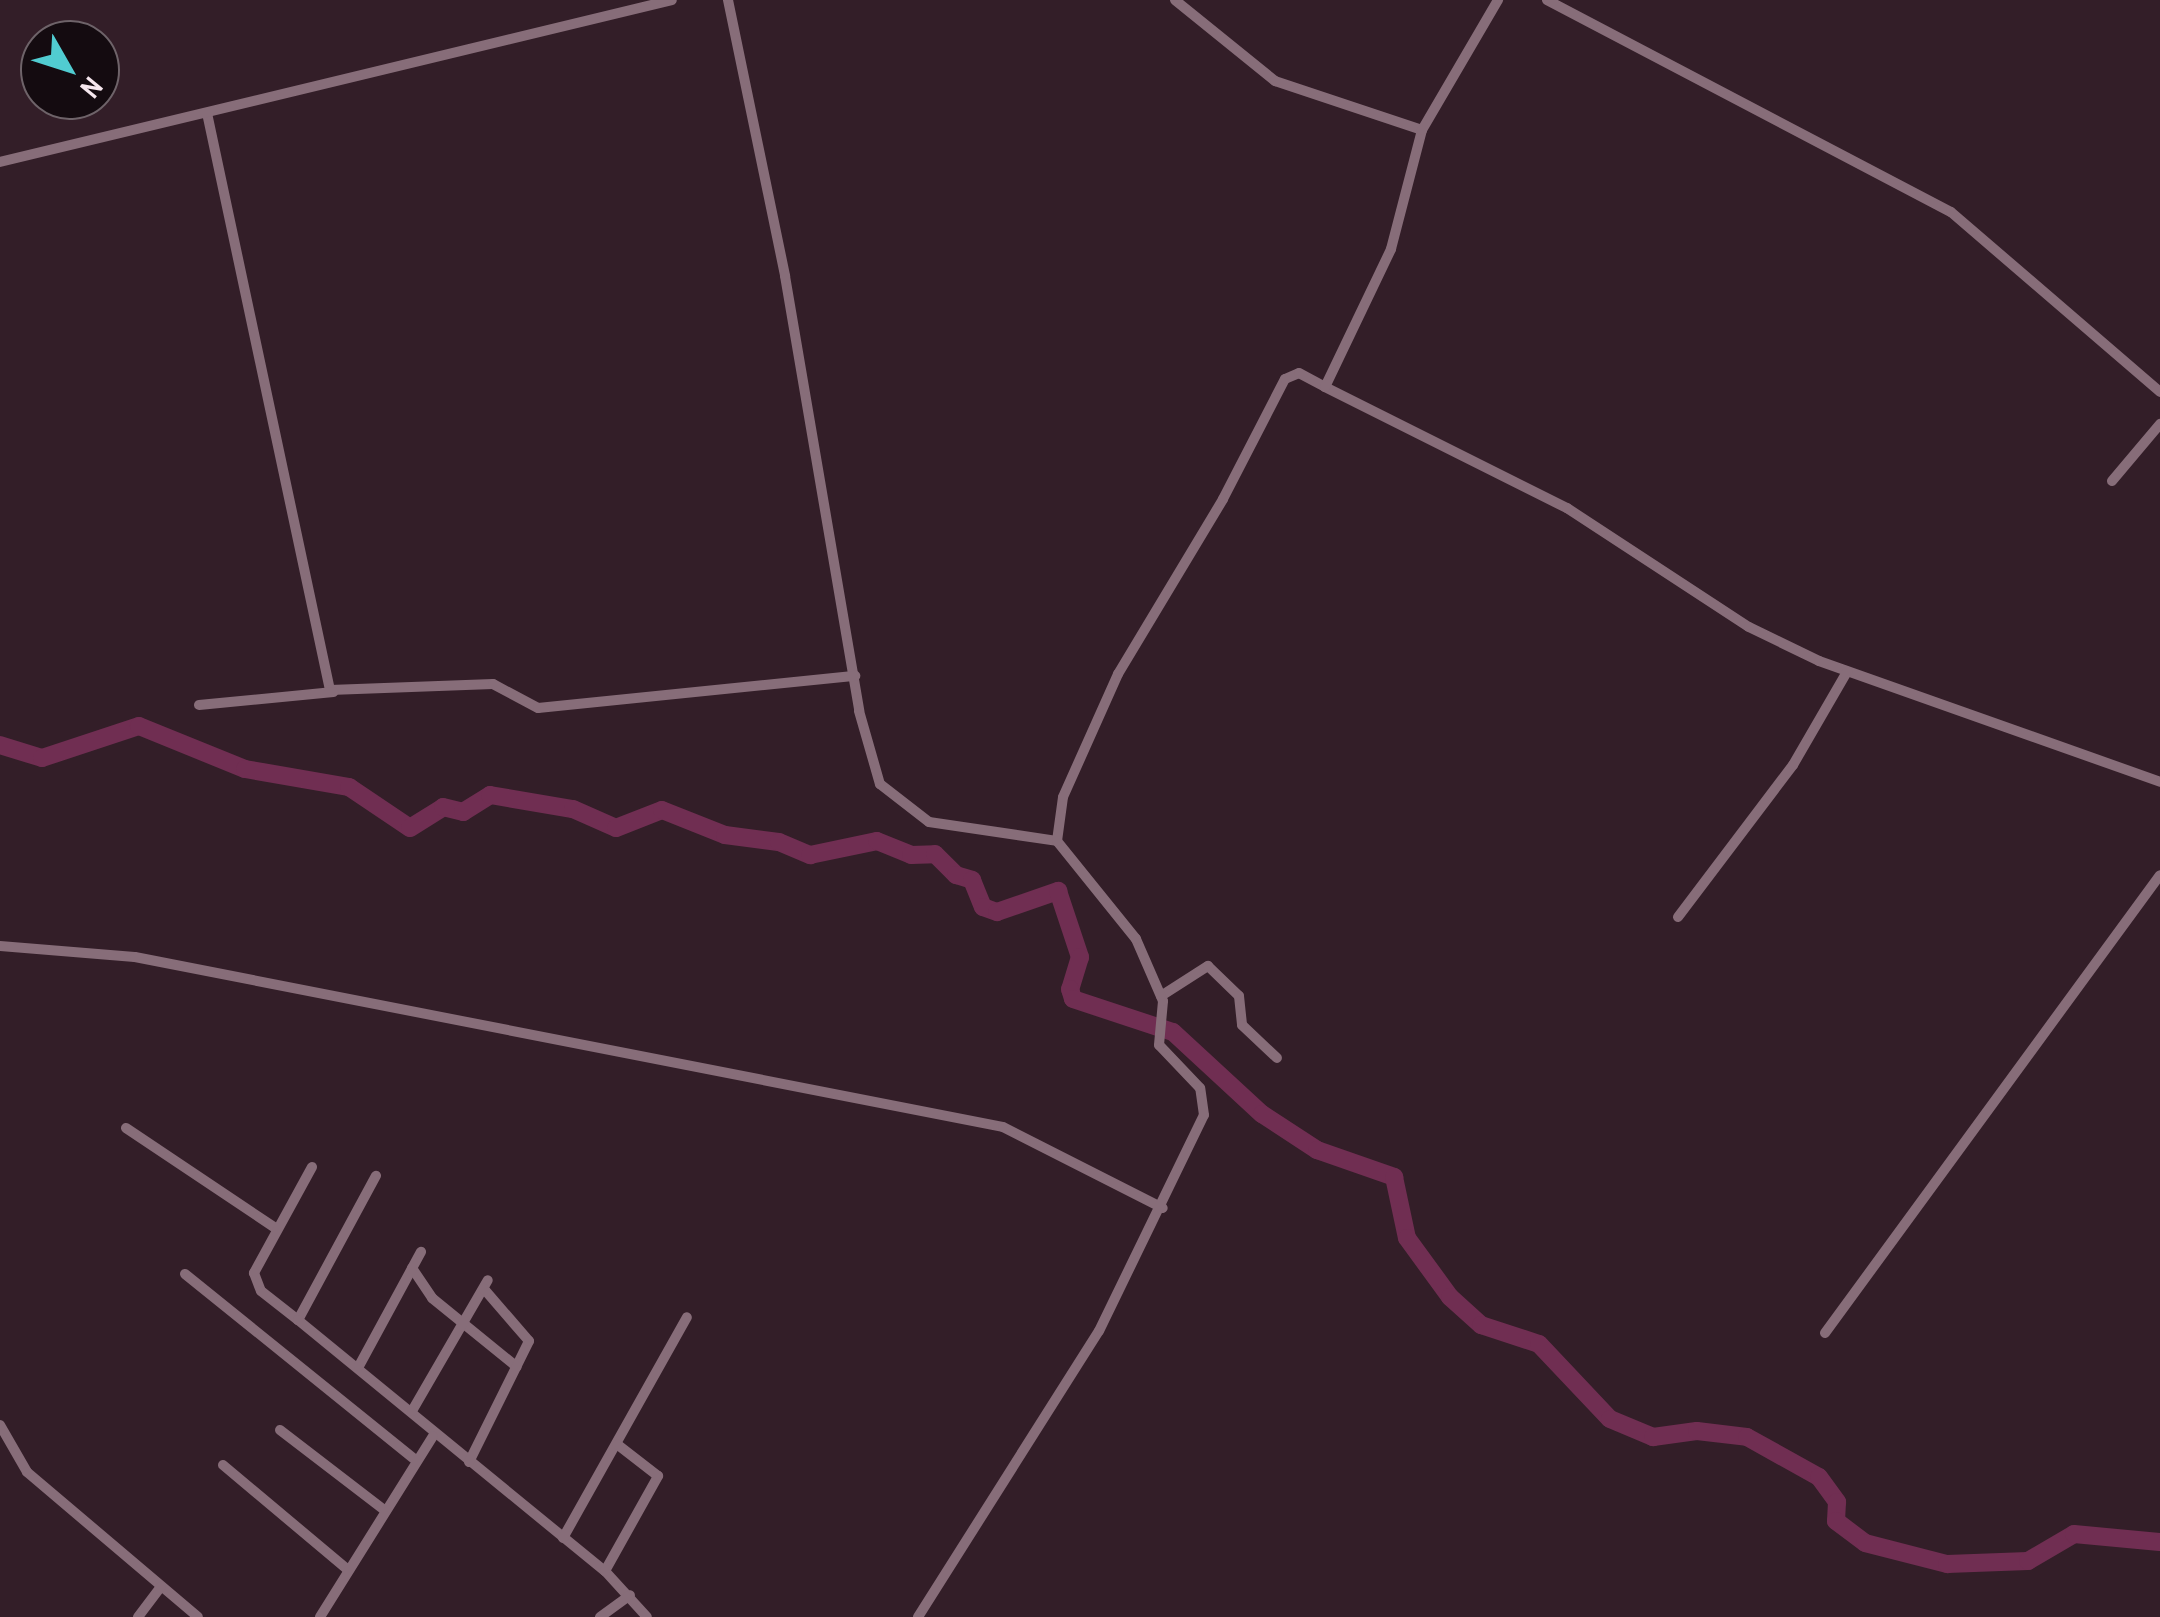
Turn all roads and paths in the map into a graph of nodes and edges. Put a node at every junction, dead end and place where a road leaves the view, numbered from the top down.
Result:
1 (672, 0) edge
2 (728, 0) edge
3 (1175, 0) edge
4 (1498, 0) edge
5 (1547, 0) edge
6 (207, 114) junction
7 (1422, 130) junction
8 (0, 162) edge
9 (1325, 387) junction
10 (2160, 392) edge
11 (2160, 424) edge
12 (2112, 481) dead end
13 (1847, 672) junction
14 (855, 676) junction
15 (333, 692) junction
16 (199, 705) dead end
17 (2160, 782) edge
18 (1058, 840) junction
19 (2160, 875) edge
20 (1678, 917) dead end
21 (0, 946) edge
22 (1161, 996) junction
23 (1277, 1058) dead end
24 (126, 1128) dead end
25 (312, 1167) dead end
26 (376, 1176) dead end
27 (1164, 1208) junction
28 (277, 1229) junction
29 (421, 1252) dead end
30 (412, 1268) junction
31 (185, 1274) dead end
32 (686, 1317) dead end
33 (298, 1320) junction
34 (462, 1322) junction
35 (1825, 1333) dead end
36 (359, 1366) junction
37 (517, 1368) junction
38 (412, 1411) junction
39 (0, 1425) edge
40 (280, 1430) dead end
41 (433, 1436) junction
42 (618, 1444) junction
43 (413, 1458) junction
44 (469, 1462) junction
45 (223, 1465) dead end
46 (383, 1509) junction
47 (563, 1538) junction
48 (347, 1569) junction
49 (605, 1571) junction
50 (161, 1587) junction
51 (630, 1595) junction
52 (138, 1617) edge
53 (198, 1617) edge
54 (320, 1617) edge
55 (600, 1617) edge
56 (648, 1617) edge
57 (918, 1617) edge

1 - 6 street
2 - 14 street
3 - 7 street
4 - 7 street
5 - 10 street
6 - 8 street
6 - 15 street
7 - 9 street
9 - 13 street
9 - 18 street
11 - 12 street
13 - 17 street
13 - 20 street
14 - 15 street
14 - 18 street
15 - 16 street
18 - 22 street
19 - 35 street
21 - 27 street
22 - 23 street
22 - 27 street
24 - 28 street
25 - 28 street
26 - 33 street
27 - 57 street
28 - 33 street
29 - 30 street
30 - 34 street
30 - 36 street
31 - 43 street
32 - 42 street
33 - 36 street
34 - 37 street
34 - 37 street
34 - 38 street
36 - 38 street
37 - 44 street
38 - 41 street
39 - 50 street
40 - 46 street
41 - 43 street
41 - 44 street
42 - 47 street
42 - 49 street
43 - 46 street
44 - 47 street
45 - 48 street
46 - 48 street
47 - 49 street
48 - 54 street
49 - 51 street
50 - 52 street
50 - 53 street
51 - 55 street
51 - 56 street

